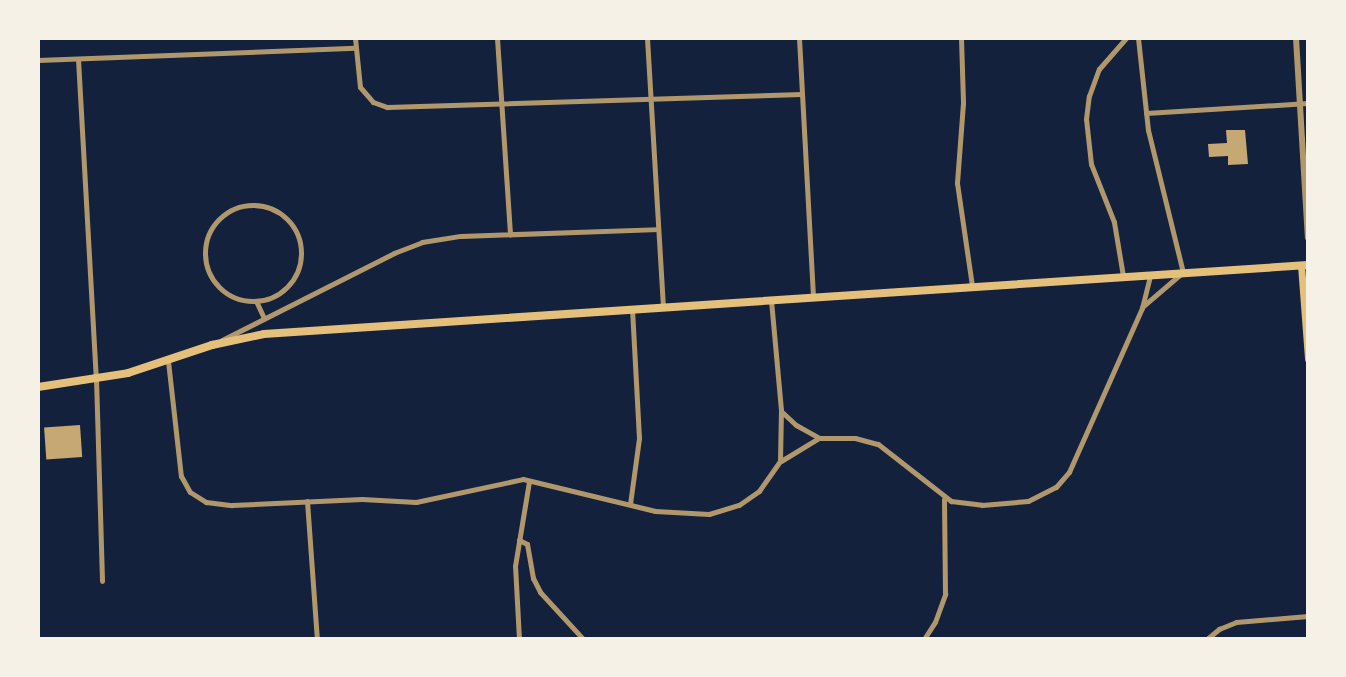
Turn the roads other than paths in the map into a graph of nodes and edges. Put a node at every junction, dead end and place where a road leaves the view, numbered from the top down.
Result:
1 (355, 38) edge
2 (497, 38) edge
3 (647, 38) edge
4 (799, 38) edge
5 (961, 38) edge
6 (1126, 38) edge
7 (1138, 38) edge
8 (1296, 38) edge
9 (355, 48) junction
10 (78, 59) junction
11 (38, 60) edge
12 (802, 94) junction
13 (652, 99) junction
14 (1304, 103) edge
15 (501, 106) junction
16 (1146, 113) junction
17 (658, 229) junction
18 (510, 235) junction
19 (1308, 238) edge
20 (1304, 265) edge
21 (1183, 272) junction
22 (1150, 274) junction
23 (1123, 276) junction
24 (972, 286) junction
25 (813, 297) junction
26 (771, 300) junction
27 (256, 301) junction
28 (663, 307) junction
29 (1142, 308) junction
30 (632, 309) junction
31 (264, 318) junction
32 (212, 345) junction
33 (1308, 359) edge
34 (168, 361) junction
35 (96, 378) junction
36 (38, 387) edge
37 (781, 410) junction
38 (819, 438) junction
39 (780, 461) junction
40 (529, 481) junction
41 (944, 499) junction
42 (307, 501) junction
43 (630, 504) junction
44 (519, 540) junction
45 (102, 581) dead end
46 (1308, 616) edge
47 (317, 639) edge
48 (519, 639) edge
49 (583, 639) edge
50 (924, 639) edge
51 (1207, 639) edge

1 - 9 street
2 - 15 street
3 - 13 street
4 - 12 street
5 - 24 street
6 - 23 street
7 - 16 street
8 - 14 street
9 - 10 street
9 - 15 street
10 - 11 street
10 - 35 street
12 - 13 street
12 - 25 street
13 - 15 street
13 - 17 street
14 - 16 street
14 - 19 street
15 - 18 street
16 - 21 street
17 - 18 street
17 - 28 street
18 - 31 street
20 - 21 main road
20 - 33 main road
21 - 22 main road
21 - 29 street
22 - 23 main road
22 - 29 street
23 - 24 main road
24 - 25 main road
25 - 26 main road
26 - 28 main road
26 - 37 street
27 - 27 street
27 - 31 street
28 - 30 main road
29 - 41 street
30 - 32 main road
30 - 43 street
31 - 32 street
32 - 34 main road
34 - 35 main road
34 - 42 street
35 - 36 main road
35 - 45 street
37 - 38 street
37 - 39 street
38 - 39 street
38 - 41 street
39 - 43 street
40 - 42 street
40 - 43 street
40 - 44 street
41 - 50 street
42 - 47 street
44 - 48 street
44 - 49 street
46 - 51 street

